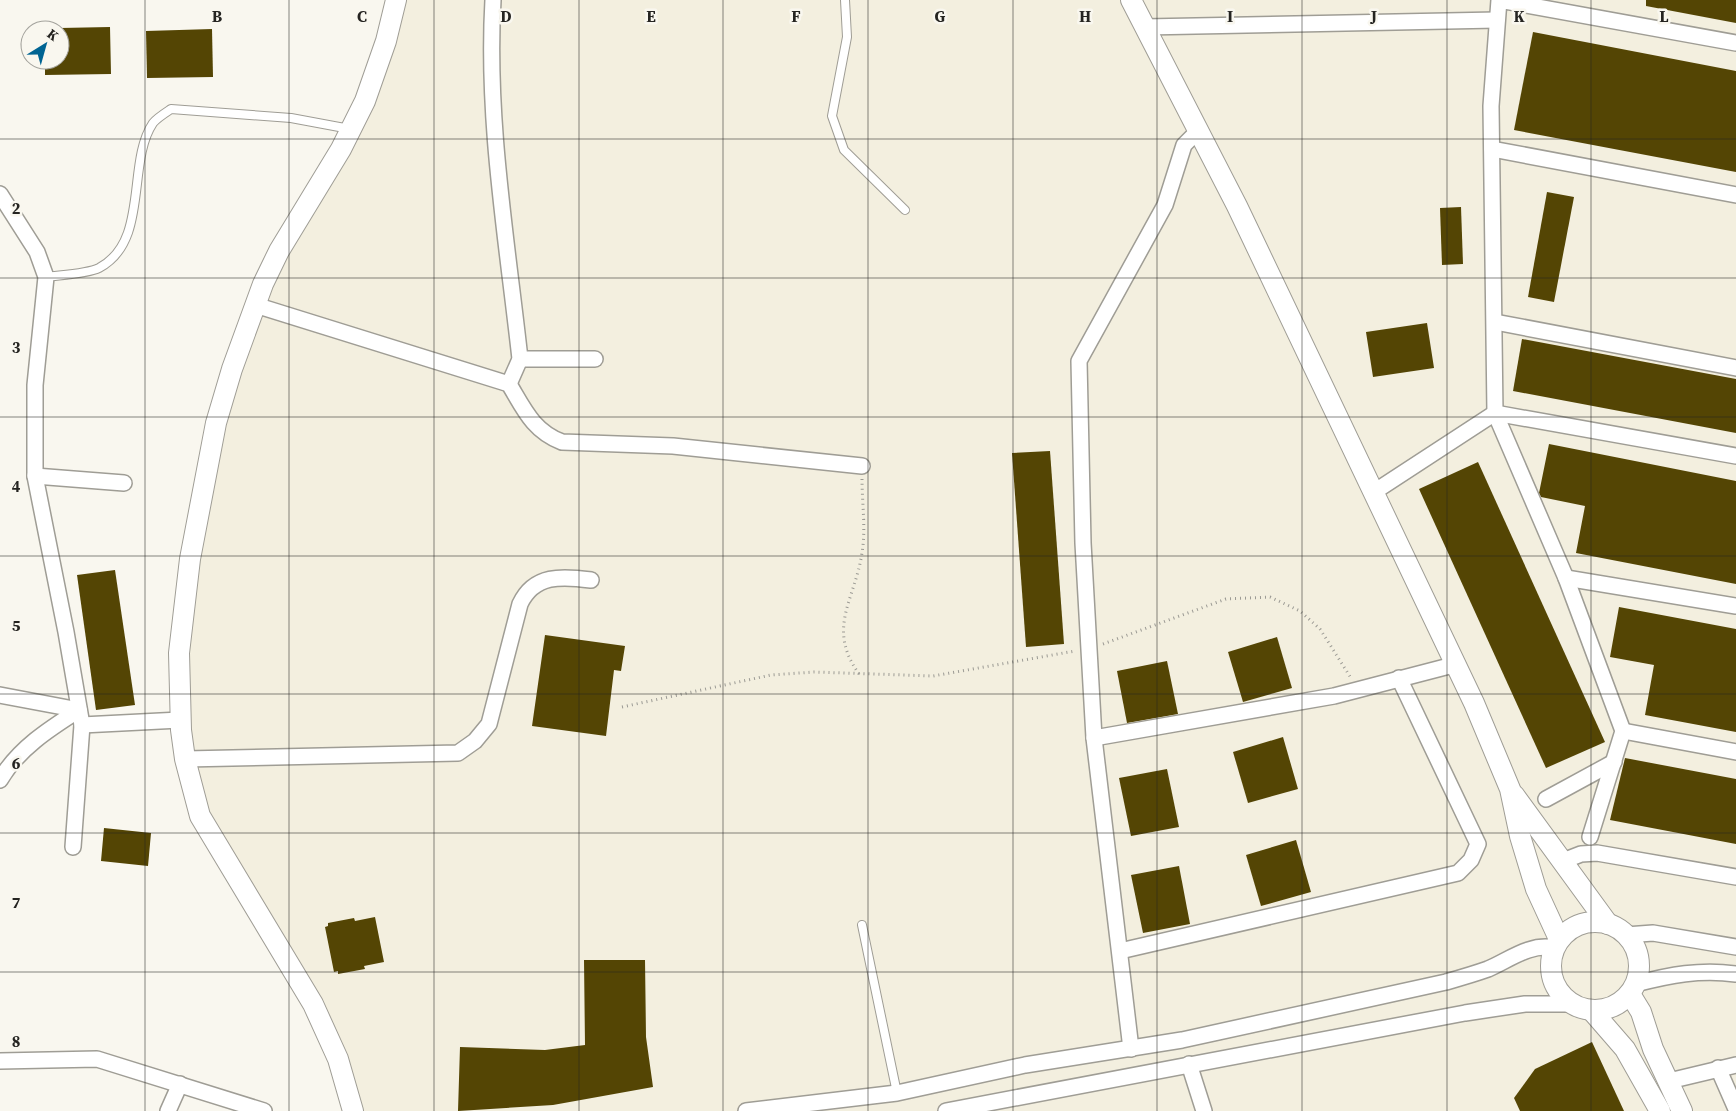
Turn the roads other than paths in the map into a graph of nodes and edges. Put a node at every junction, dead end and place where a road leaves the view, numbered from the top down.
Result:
1 (396, 0) edge
2 (493, 0) edge
3 (845, 0) edge
4 (1131, 0) edge
5 (1497, 20) junction
6 (1145, 27) junction
7 (1736, 43) edge
8 (352, 129) junction
9 (1198, 131) junction
10 (1492, 149) junction
11 (0, 194) edge
12 (1736, 195) edge
13 (905, 210) dead end
14 (46, 277) junction
15 (255, 304) junction
16 (1496, 322) junction
17 (520, 359) junction
18 (595, 359) dead end
19 (1736, 368) edge
20 (509, 384) junction
21 (1495, 413) junction
22 (1736, 456) edge
23 (862, 466) road end
24 (36, 476) junction
25 (124, 483) dead end
26 (1374, 492) junction
27 (1566, 578) junction
28 (591, 580) dead end
29 (1736, 606) edge
30 (1456, 664) junction
31 (1399, 678) junction
32 (0, 695) edge
33 (80, 718) junction
34 (180, 720) junction
35 (1623, 731) junction
36 (1094, 738) junction
37 (1736, 752) edge
38 (185, 759) junction
39 (1614, 762) junction
40 (0, 780) edge
41 (1510, 789) junction
42 (1546, 800) dead end
43 (1590, 837) dead end
44 (73, 847) dead end
45 (1563, 861) junction
46 (1736, 877) edge
47 (1608, 924) junction
48 (862, 925) dead end
49 (1626, 935) junction
50 (1557, 944) junction
51 (1736, 947) edge
52 (1120, 951) junction
53 (1736, 974) edge
54 (1633, 989) junction
55 (1572, 1004) junction
56 (1592, 1011) junction
57 (1130, 1049) junction
58 (0, 1061) edge
59 (1189, 1064) junction
60 (1736, 1065) edge
61 (1718, 1068) junction
62 (1669, 1081) junction
63 (180, 1084) junction
64 (897, 1092) junction
65 (1736, 1109) edge
66 (168, 1111) edge
67 (264, 1111) edge
68 (353, 1111) edge
69 (746, 1111) edge
70 (946, 1111) edge
71 (1204, 1111) edge
72 (1660, 1111) edge
73 (1682, 1111) edge

1 - 8 street
2 - 17 street
3 - 13 lane
4 - 6 street
5 - 6 street
5 - 7 street
5 - 10 street
6 - 9 street
8 - 14 lane
8 - 15 street
9 - 26 street
9 - 36 street
10 - 12 street
10 - 16 street
11 - 14 street
14 - 24 street
15 - 20 street
15 - 34 street
16 - 19 street
16 - 21 street
17 - 18 street
17 - 20 street
20 - 23 street
21 - 22 street
21 - 26 street
21 - 27 street
24 - 25 street
24 - 33 street
26 - 30 street
27 - 29 street
27 - 35 street
28 - 38 street
30 - 31 street
30 - 41 street
31 - 36 street
31 - 52 street
32 - 33 street
33 - 34 street
33 - 40 street
33 - 44 street
34 - 38 street
35 - 37 street
35 - 39 street
36 - 52 street
38 - 68 street
39 - 42 street
39 - 43 street
41 - 45 street
41 - 50 street
45 - 46 street
45 - 47 street
47 - 49 street
47 - 50 street
48 - 64 lane
49 - 51 street
49 - 54 street
50 - 55 street
50 - 57 street
52 - 57 street
53 - 54 street
54 - 56 street
54 - 62 street
55 - 56 street
55 - 59 street
56 - 72 street
57 - 64 street
58 - 63 street
59 - 70 street
59 - 71 street
60 - 61 street
61 - 62 street
61 - 65 street
62 - 73 street
63 - 66 street
63 - 67 street
64 - 69 street

